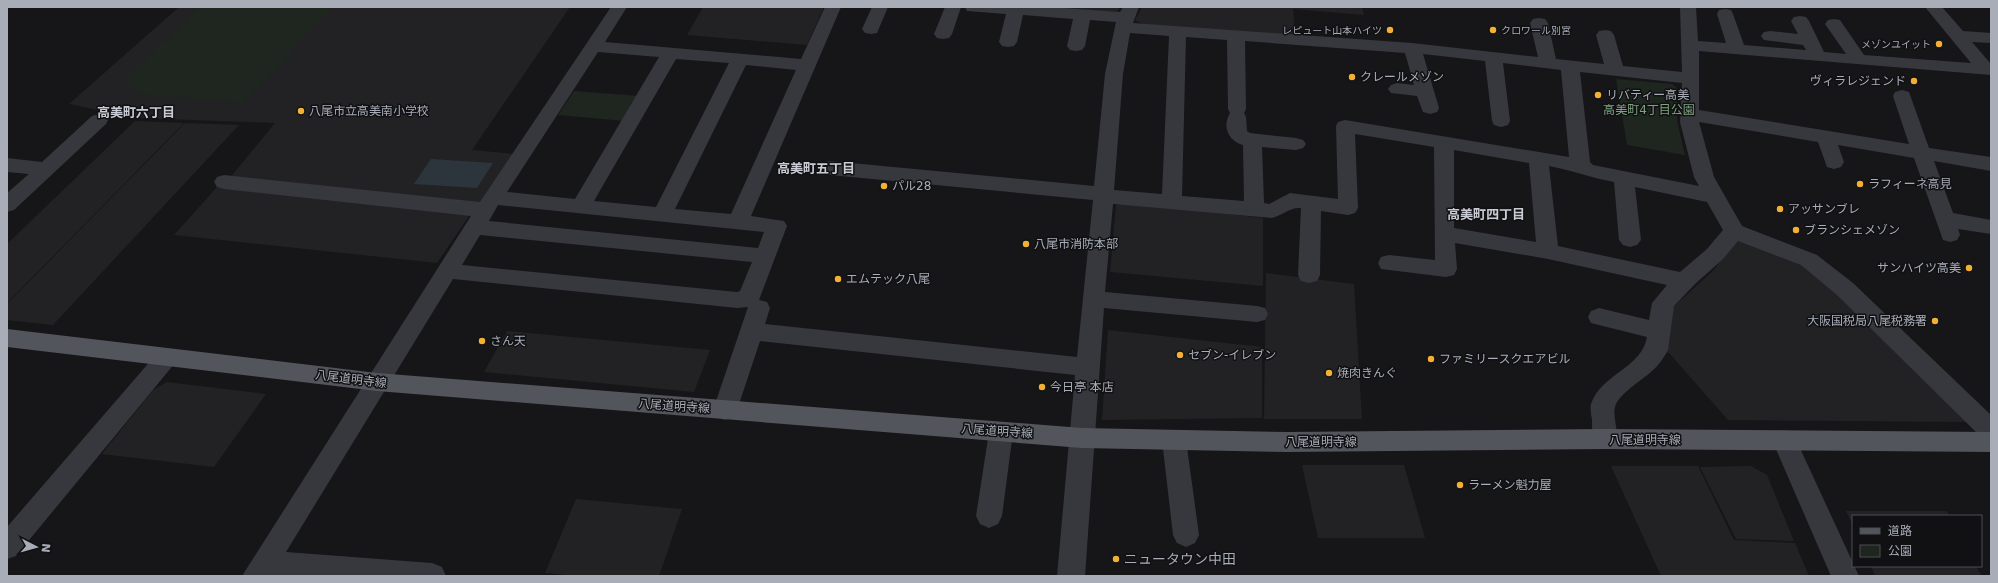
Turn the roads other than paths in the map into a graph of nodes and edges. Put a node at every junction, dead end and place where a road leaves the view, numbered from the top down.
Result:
1 (620, 7) edge
2 (833, 7) edge
3 (880, 7) edge
4 (953, 7) edge
5 (973, 7) edge
6 (1688, 7) edge
7 (1933, 7) edge
8 (1016, 10) junction
9 (1083, 14) junction
10 (1724, 14) dead end
11 (1126, 17) edge
12 (1800, 20) dead end
13 (1539, 23) dead end
14 (1834, 24) dead end
15 (872, 29) dead end
16 (1178, 31) junction
17 (943, 34) dead end
18 (1236, 35) junction
19 (1605, 35) dead end
20 (1770, 36) dead end
21 (1958, 36) junction
22 (1991, 38) edge
23 (1810, 40) junction
24 (1008, 42) dead end
25 (1690, 45) junction
26 (594, 46) junction
27 (1076, 46) dead end
28 (1412, 48) junction
29 (1737, 49) junction
30 (670, 53) junction
31 (1493, 57) junction
32 (1818, 57) junction
33 (740, 59) junction
34 (1859, 60) junction
35 (1548, 63) junction
36 (806, 65) junction
37 (1570, 66) junction
38 (1988, 70) edge
39 (1615, 71) junction
40 (1690, 79) junction
41 (1397, 90) dead end
42 (1902, 96) dead end
43 (1690, 116) junction
44 (99, 120) dead end
45 (1501, 121) dead end
46 (1826, 137) junction
47 (1252, 140) junction
48 (1444, 143) junction
49 (1296, 144) dead end
50 (1921, 153) junction
51 (1538, 158) junction
52 (1834, 162) dead end
53 (7, 165) edge
54 (1580, 166) junction
55 (1990, 166) edge
56 (830, 168) dead end
57 (46, 169) junction
58 (1624, 178) junction
59 (224, 182) dead end
60 (1103, 195) junction
61 (1714, 196) junction
62 (1172, 202) junction
63 (1311, 203) junction
64 (7, 205) edge
65 (581, 206) junction
66 (1254, 210) junction
67 (484, 212) junction
68 (662, 214) junction
69 (738, 222) junction
70 (1991, 227) edge
71 (1734, 231) junction
72 (1444, 234) junction
73 (1630, 240) dead end
74 (1548, 251) junction
75 (765, 256) junction
76 (1389, 260) dead end
77 (447, 271) junction
78 (1309, 275) dead end
79 (1684, 280) junction
80 (1094, 299) junction
81 (759, 308) dead end
82 (1257, 314) dead end
83 (1599, 317) dead end
84 (750, 331) junction
85 (1659, 331) junction
86 (7, 338) edge
87 (167, 357) junction
88 (1088, 366) junction
89 (377, 382) junction
90 (725, 410) junction
91 (1991, 431) edge
92 (1001, 432) junction
93 (1082, 438) junction
94 (1605, 439) junction
95 (1174, 440) junction
96 (1784, 440) junction
97 (1991, 442) edge
98 (988, 516) dead end
99 (1186, 535) dead end
100 (7, 547) edge
101 (261, 569) edge
102 (432, 576) edge
103 (1071, 576) edge
104 (1845, 576) edge

1 - 26 street
2 - 36 street
3 - 15 street
4 - 17 street
5 - 8 street
6 - 25 street
7 - 21 street
8 - 9 street
8 - 24 street
9 - 11 street
9 - 27 street
10 - 29 street
11 - 16 street
11 - 60 street
12 - 23 street
13 - 35 street
14 - 34 street
16 - 18 street
16 - 62 street
18 - 28 street
18 - 47 street
19 - 39 street
20 - 23 street
21 - 22 street
21 - 38 street
23 - 32 street
25 - 29 street
25 - 40 street
26 - 30 street
26 - 67 street
28 - 31 street
28 - 41 street
29 - 32 street
30 - 33 street
30 - 65 street
31 - 35 street
31 - 45 street
32 - 34 street
33 - 36 street
33 - 68 street
34 - 38 street
35 - 37 street
36 - 69 street
37 - 39 street
37 - 54 street
39 - 40 street
40 - 43 street
42 - 50 street
43 - 46 street
43 - 61 street
44 - 57 street
46 - 50 street
46 - 52 street
47 - 49 street
47 - 66 street
48 - 51 street
48 - 63 street
48 - 72 street
50 - 55 street
50 - 70 street
51 - 54 street
51 - 74 street
53 - 57 street
54 - 58 street
56 - 60 street
57 - 64 street
58 - 61 street
58 - 73 street
59 - 67 street
60 - 62 street
60 - 80 street
61 - 71 street
62 - 66 street
63 - 66 street
63 - 78 street
65 - 67 street
65 - 68 street
67 - 75 street
67 - 77 street
68 - 69 street
69 - 75 street
71 - 79 street
71 - 91 street
72 - 74 street
72 - 76 street
74 - 79 street
75 - 77 street
77 - 89 street
79 - 85 street
80 - 82 street
80 - 88 street
81 - 84 street
83 - 85 street
84 - 88 street
84 - 90 street
85 - 94 street
86 - 87 main road, 八尾道明寺線
87 - 89 main road, 八尾道明寺線
87 - 100 street
88 - 93 street
89 - 90 main road, 八尾道明寺線
89 - 101 street
90 - 92 main road, 八尾道明寺線
92 - 93 main road, 八尾道明寺線
92 - 98 street
93 - 95 main road, 八尾道明寺線
93 - 103 street
94 - 95 main road, 八尾道明寺線
94 - 96 main road, 八尾道明寺線
95 - 99 street
96 - 97 main road, 八尾道明寺線
96 - 104 street
101 - 102 street

